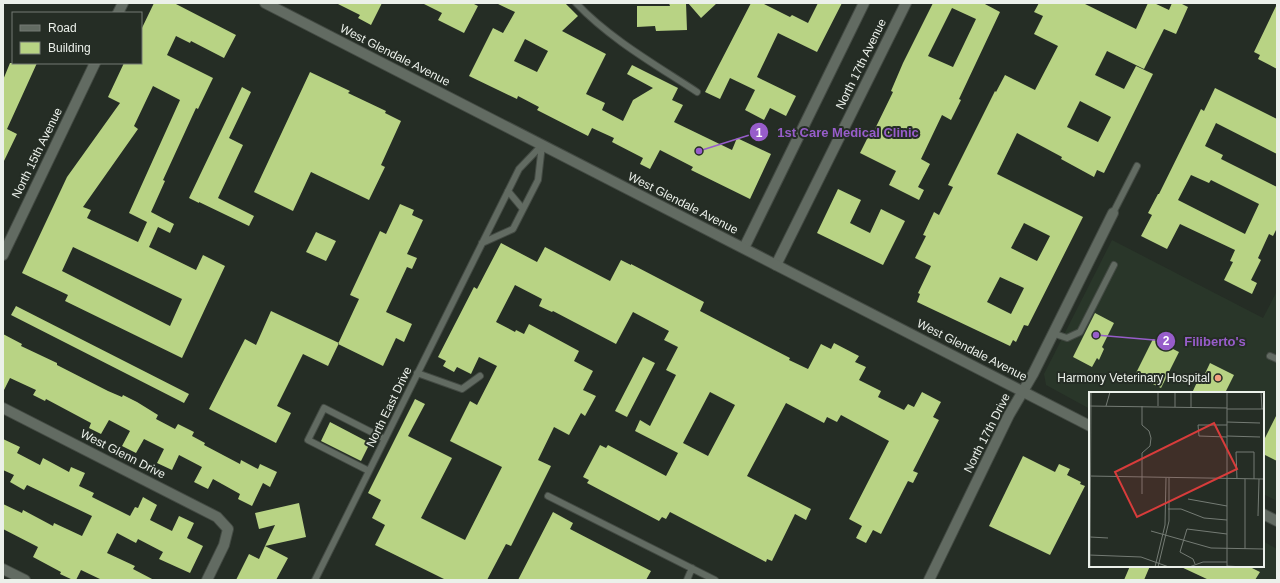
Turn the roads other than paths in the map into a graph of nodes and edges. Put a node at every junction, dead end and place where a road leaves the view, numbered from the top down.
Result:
1 (123, 3) edge
2 (265, 3) edge
3 (576, 3) edge
4 (864, 3) edge
5 (906, 3) edge
6 (118, 12) edge
7 (95, 64) edge
8 (697, 92) dead end
9 (542, 145) junction
10 (1138, 166) dead end
11 (508, 191) junction
12 (523, 209) junction
13 (1113, 213) joint
14 (482, 243) junction
15 (744, 248) junction
16 (3, 255) edge
17 (776, 264) junction
18 (1114, 265) dead end
19 (1052, 333) junction
20 (1270, 356) dead end
21 (1277, 359) edge
22 (418, 373) junction
23 (480, 376) dead end
24 (1023, 391) junction
25 (3, 408) edge
26 (1089, 425) edge
27 (385, 439) junction
28 (369, 471) junction
29 (548, 496) dead end
30 (1264, 514) edge
31 (1277, 521) edge
32 (692, 568) junction
33 (3, 569) edge
34 (25, 580) edge
35 (207, 580) edge
36 (315, 580) edge
37 (687, 580) edge
38 (715, 580) edge
39 (929, 580) edge

1 - 6 street
2 - 9 street, West Glendale Avenue
3 - 8 lane
4 - 15 street, North 17th Avenue
5 - 17 street, North 17th Avenue
7 - 16 street, North 15th Avenue
9 - 11 lane, North East Drive
9 - 12 lane
9 - 15 street, West Glendale Avenue
10 - 13 lane
11 - 12 lane
11 - 14 lane, North East Drive
12 - 14 lane
13 - 19 street, North 17th Drive
14 - 22 lane, North East Drive
15 - 17 street, West Glendale Avenue
17 - 24 street, West Glendale Avenue
18 - 19 lane
19 - 24 street, North 17th Drive
20 - 21 lane
22 - 23 lane
22 - 27 lane, North East Drive
24 - 26 street, West Glendale Avenue
24 - 39 street, North 17th Drive
25 - 35 street, West Glenn Drive
27 - 28 lane, North East Drive
27 - 28 lane
28 - 36 lane, North East Drive
29 - 32 lane
30 - 31 street
32 - 37 lane
32 - 38 lane
33 - 34 street

